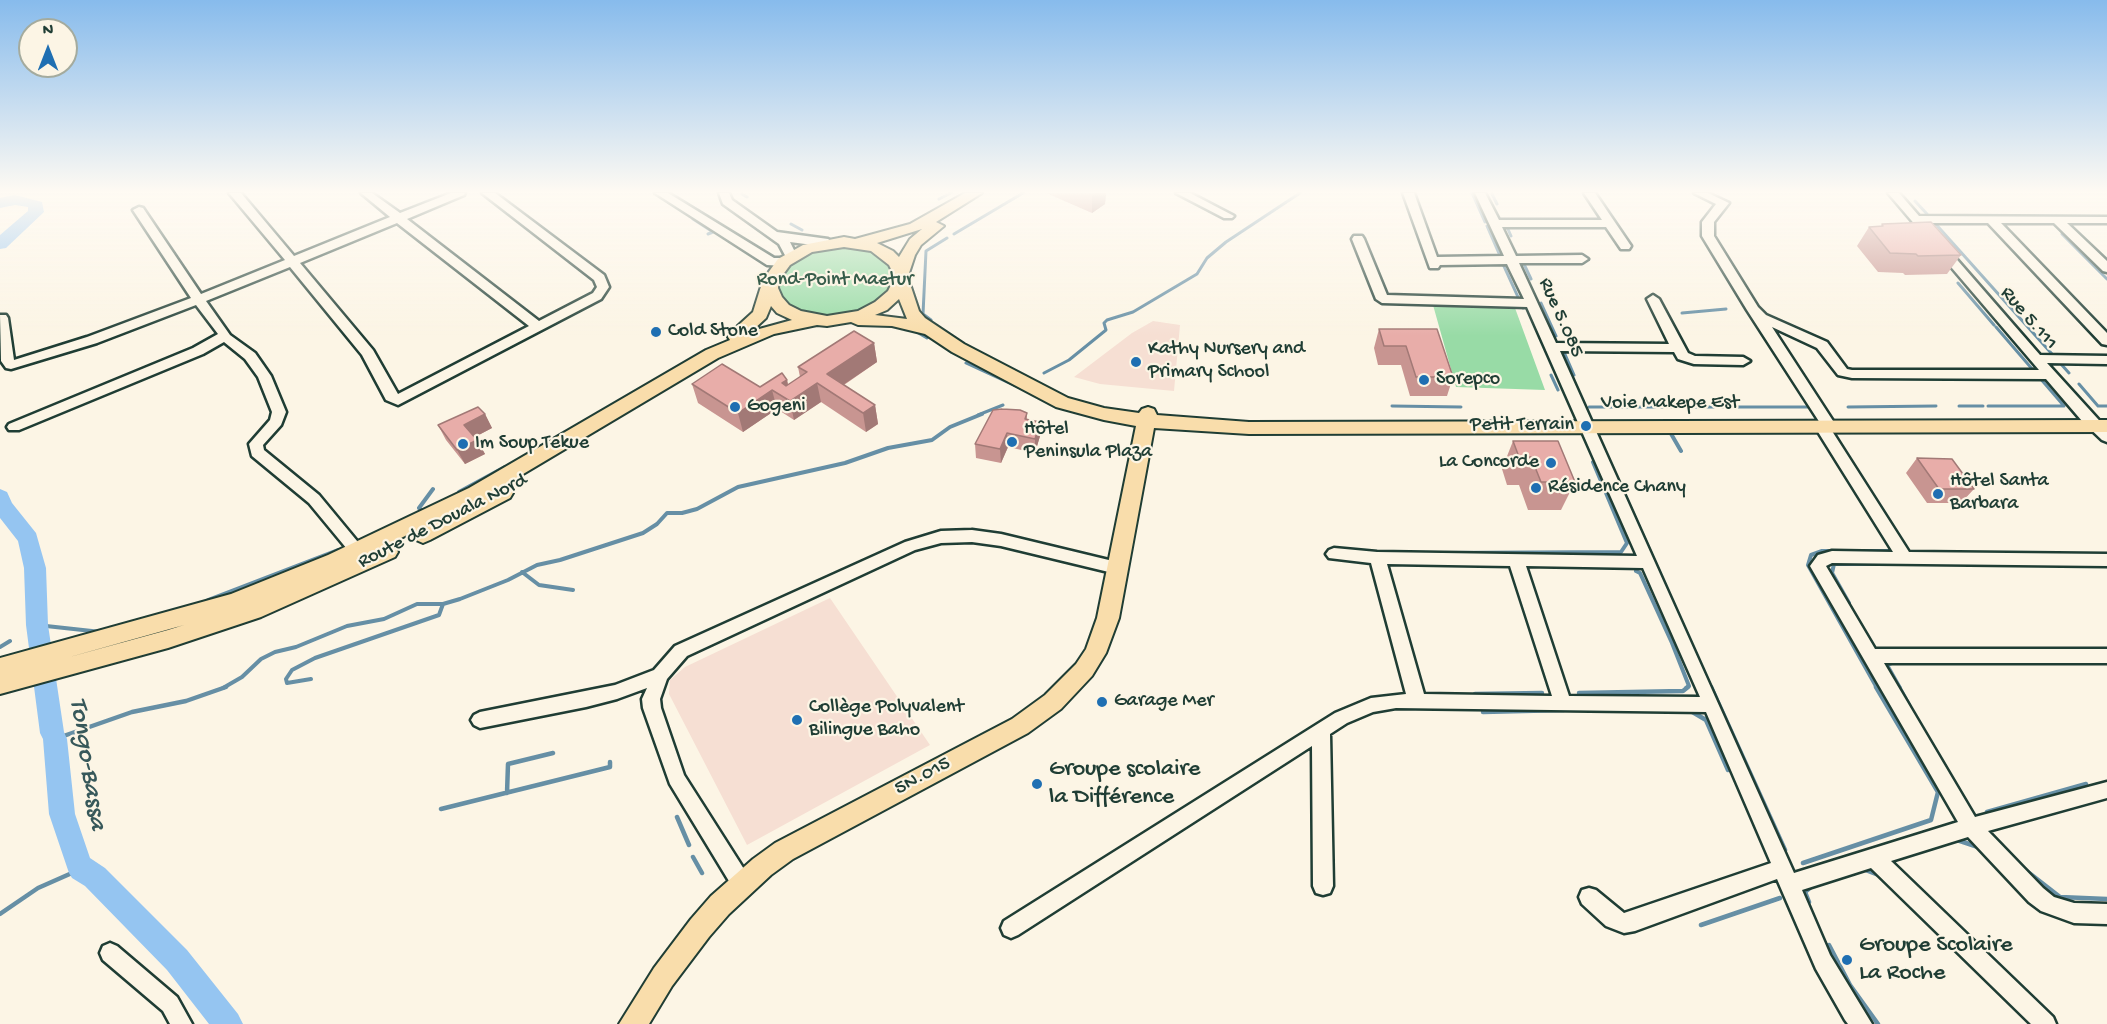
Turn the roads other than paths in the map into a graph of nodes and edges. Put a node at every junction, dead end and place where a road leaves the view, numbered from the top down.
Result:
1 (159, 241) edge
2 (275, 241) edge
3 (345, 241) edge
4 (427, 241) edge
5 (552, 241) edge
6 (738, 241) edge
7 (783, 241) edge
8 (808, 241) edge
9 (868, 241) edge
10 (917, 241) edge
11 (1359, 241) edge
12 (1426, 241) edge
13 (1503, 241) edge
14 (1622, 241) edge
15 (1711, 241) edge
16 (1935, 241) edge
17 (2012, 241) edge
18 (2079, 241) edge
19 (828, 243) junction
20 (860, 243) junction
21 (1625, 246) dead end
22 (787, 259) junction
23 (1582, 259) dead end
24 (1512, 260) junction
25 (292, 262) junction
26 (2107, 268) edge
27 (901, 277) junction
28 (770, 288) junction
29 (1653, 299) dead end
30 (198, 300) junction
31 (1532, 303) junction
32 (1757, 314) junction
33 (2, 318) dead end
34 (815, 320) junction
35 (840, 320) junction
36 (791, 324) junction
37 (539, 327) junction
38 (929, 330) junction
39 (224, 336) junction
40 (2107, 342) edge
41 (1551, 347) junction
42 (1678, 348) junction
43 (712, 354) junction
44 (2037, 359) junction
45 (2107, 360) edge
46 (1743, 361) dead end
47 (2050, 375) junction
48 (1148, 417) junction
49 (2101, 424) edge
50 (14, 427) dead end
51 (1587, 427) junction
52 (1826, 427) junction
53 (357, 551) junction
54 (1334, 554) dead end
55 (1377, 558) junction
56 (1905, 558) junction
57 (1516, 560) junction
58 (2107, 560) edge
59 (1647, 562) junction
60 (1117, 568) junction
61 (1870, 656) junction
62 (2107, 656) edge
63 (72, 657) junction
64 (2, 675) edge
65 (660, 675) junction
66 (1417, 701) junction
67 (1563, 703) junction
68 (1713, 705) junction
69 (480, 720) dead end
70 (1321, 732) junction
71 (2107, 790) edge
72 (1971, 827) junction
73 (1875, 859) junction
74 (1786, 876) junction
75 (742, 884) junction
76 (1323, 886) dead end
77 (1589, 897) dead end
78 (2107, 914) edge
79 (1011, 928) dead end
80 (111, 953) dead end
81 (181, 1024) edge
82 (633, 1024) edge
83 (1861, 1024) edge
84 (2046, 1024) edge

1 - 30 street
2 - 25 street
3 - 25 street
4 - 37 street
5 - 37 street
6 - 22 street
7 - 22 street
8 - 19 street
9 - 20 main road
10 - 27 main road
11 - 31 street
12 - 24 street
13 - 24 street, Rue 5.085
14 - 21 street
15 - 32 street
16 - 44 street, Rue 5.111
17 - 40 street
18 - 26 street
19 - 20 main road
19 - 22 main road
20 - 27 main road
22 - 28 main road
23 - 24 street
24 - 31 street, Rue 5.085
25 - 30 street
25 - 37 street
27 - 35 main road
27 - 38 main road
28 - 34 main road
28 - 43 main road
29 - 42 street
30 - 33 street
30 - 39 street
31 - 41 street, Rue 5.085
32 - 47 street
32 - 52 street
34 - 35 main road
34 - 36 main road
35 - 38 main road
36 - 43 main road
36 - 63 main road, Route de Douala Nord
38 - 48 main road, Voie Makepe Est
39 - 50 street
39 - 53 street
41 - 42 street
41 - 51 street, Rue 5.085
42 - 46 street
43 - 53 main road, Route de Douala Nord
44 - 45 street
44 - 47 street, Rue 5.111
47 - 49 street, Rue 5.111
48 - 51 main road, Voie Makepe Est
48 - 60 main road, 5N.015
49 - 52 main road, Voie Makepe Est
51 - 52 main road, Voie Makepe Est
51 - 59 street, Rue 5.085
52 - 56 street
53 - 63 main road, Route de Douala Nord
54 - 55 street
55 - 57 street
55 - 66 street
56 - 58 street
56 - 61 street
57 - 59 street
57 - 67 street
59 - 68 street, Rue 5.085
60 - 65 street
60 - 75 main road, 5N.015
61 - 62 street
61 - 72 street
63 - 64 main road
65 - 69 street
65 - 75 street
66 - 67 street
66 - 70 street
67 - 68 street
68 - 74 street, Rue 5.085
70 - 76 street
70 - 79 street
71 - 72 street
72 - 73 street
72 - 78 street
73 - 74 street
73 - 84 street
74 - 77 street
74 - 83 street, Rue 5.085
75 - 82 main road, 5N.015
80 - 81 street

